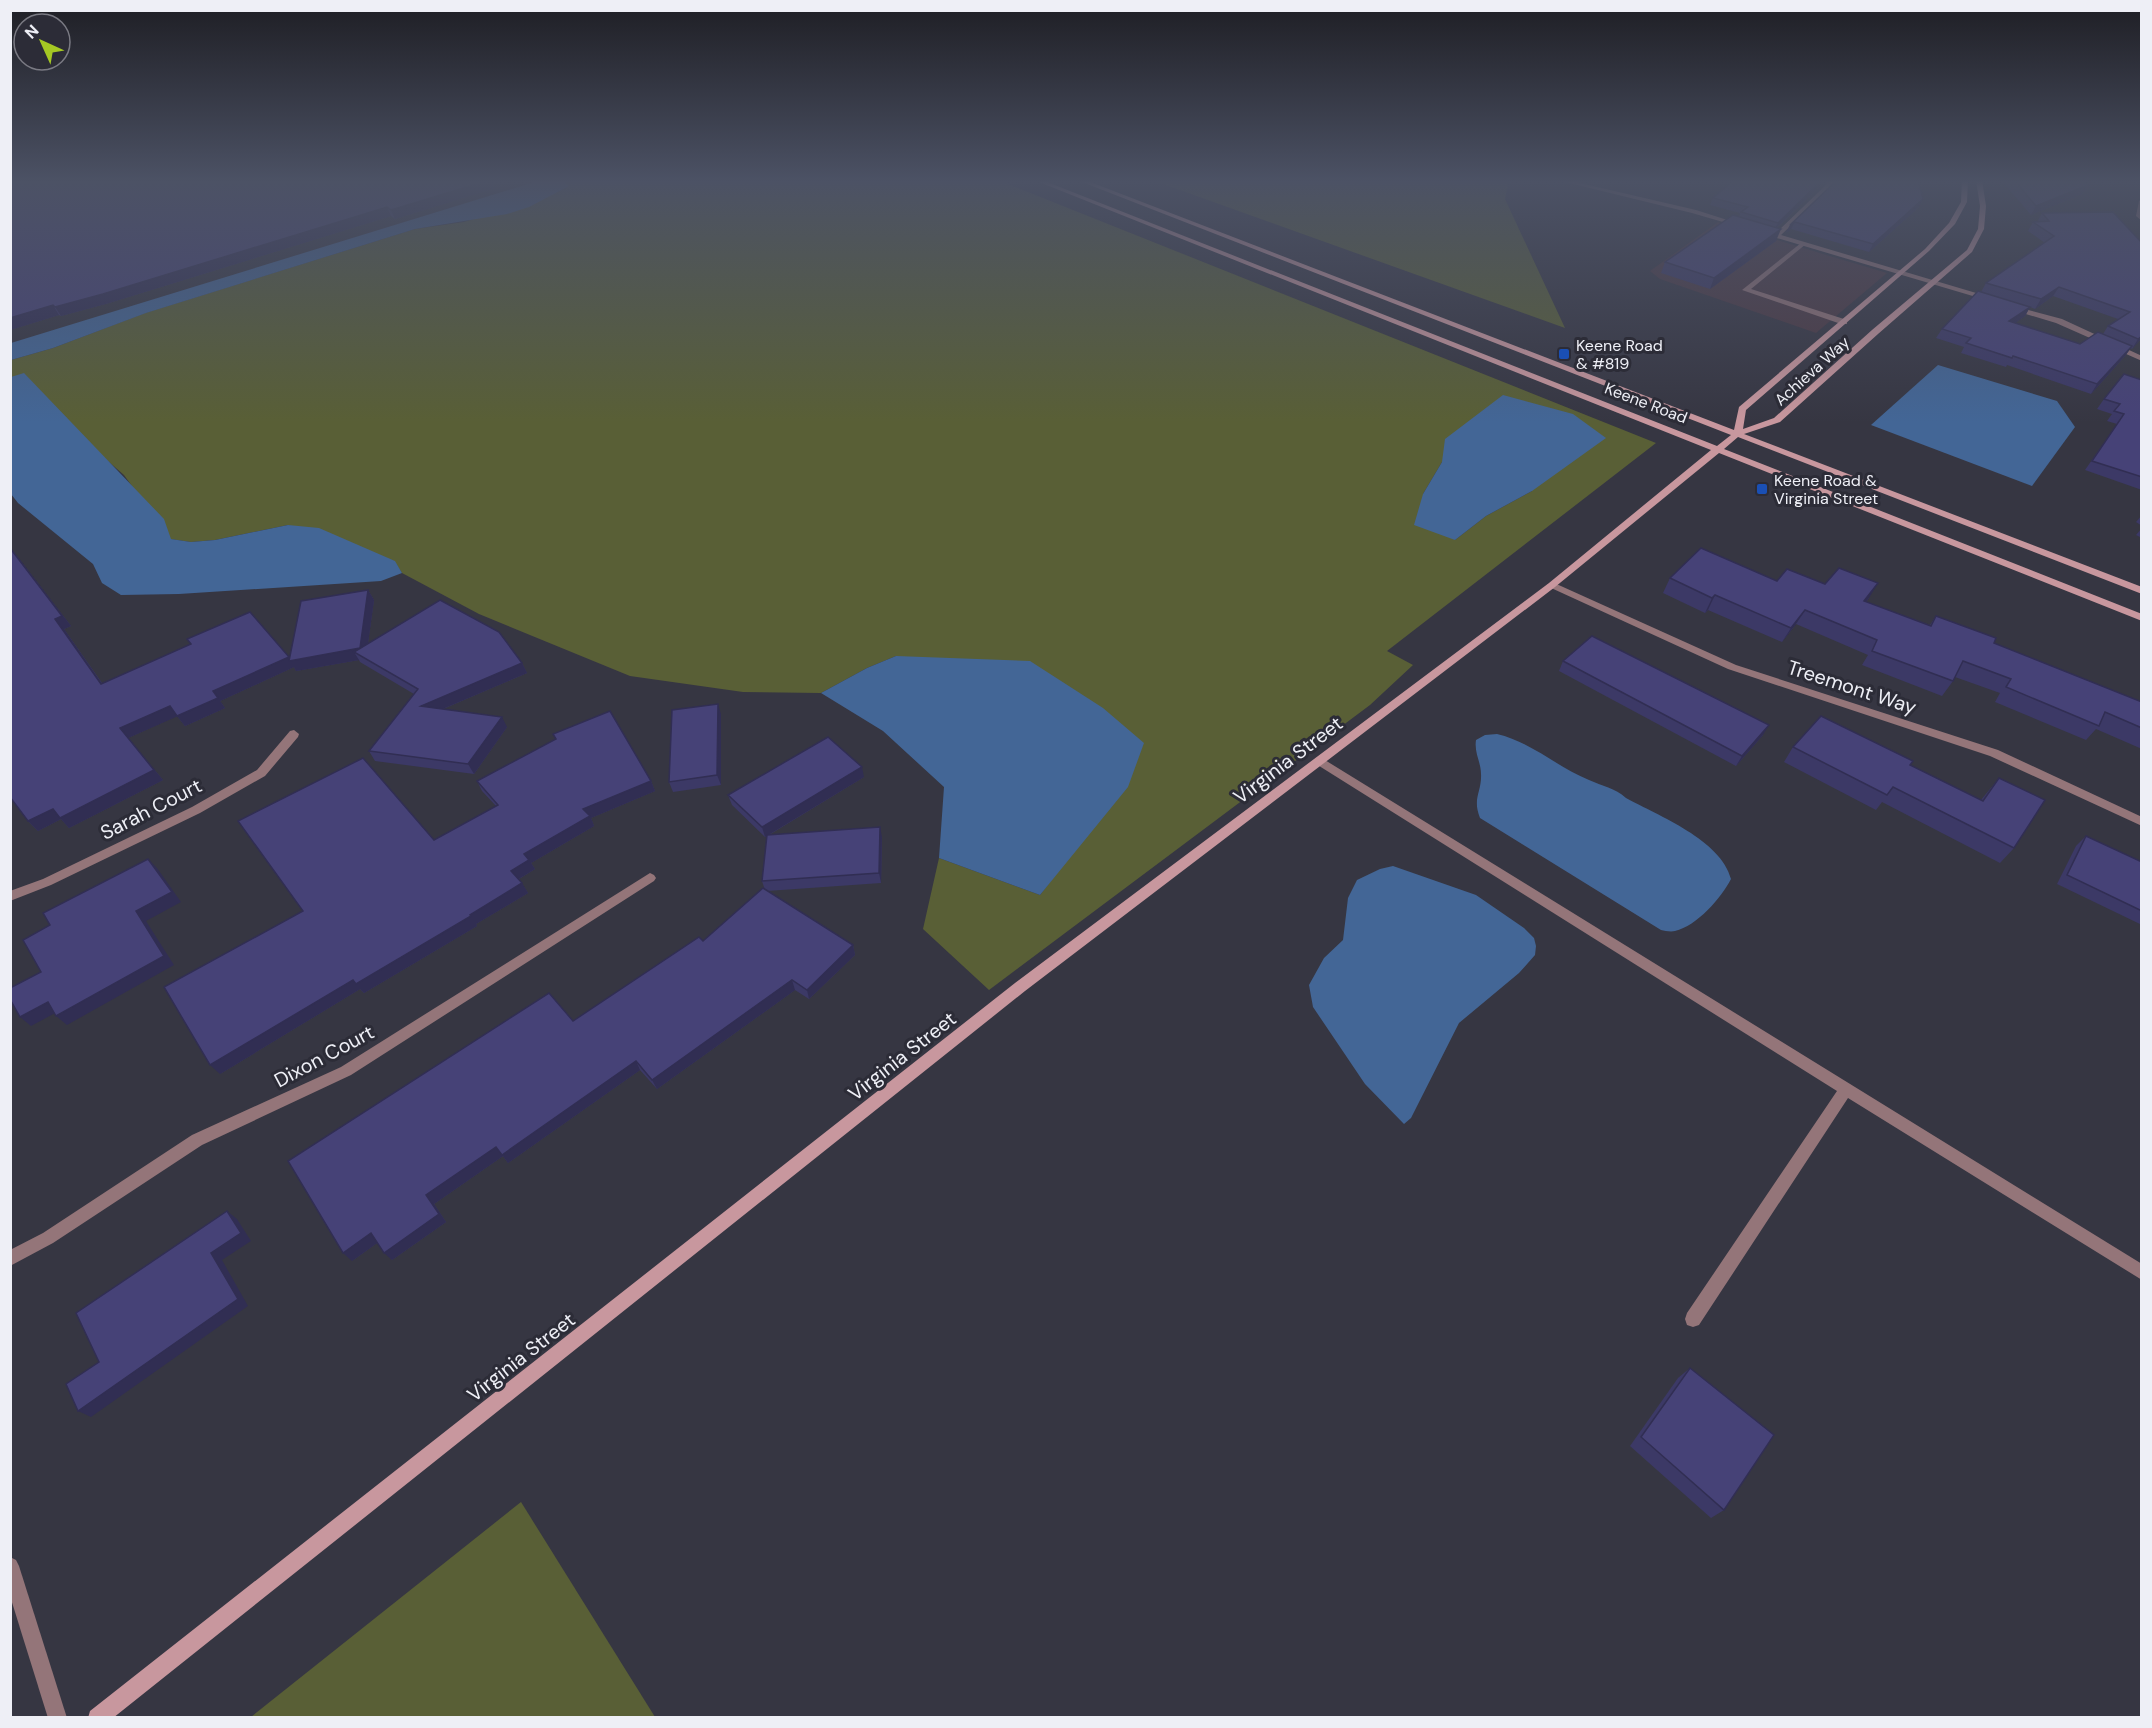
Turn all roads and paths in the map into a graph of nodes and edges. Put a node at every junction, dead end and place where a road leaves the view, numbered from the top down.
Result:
1 (1243, 261) edge
2 (1290, 261) edge
3 (1782, 261) edge
4 (1860, 261) edge
5 (1915, 261) edge
6 (1958, 261) edge
7 (1902, 273) junction
8 (1934, 283) junction
9 (1844, 322) junction
10 (2142, 358) edge
11 (1738, 433) junction
12 (1719, 448) junction
13 (1552, 585) junction
14 (2142, 591) edge
15 (2142, 618) edge
16 (294, 734) dead end
17 (1320, 761) junction
18 (2142, 822) edge
19 (650, 878) dead end
20 (10, 896) edge
21 (1846, 1089) junction
22 (10, 1259) edge
23 (2142, 1273) edge
24 (1693, 1319) dead end
25 (10, 1566) edge
26 (58, 1718) edge
27 (97, 1718) edge

1 - 12 street, Keene Road
2 - 11 street, Keene Road
3 - 9 street
4 - 7 street
5 - 7 street, Achieva Way
6 - 8 street, Achieva Way
7 - 8 street
7 - 9 street, Achieva Way
8 - 10 street
8 - 11 street, Achieva Way
9 - 11 street, Achieva Way
11 - 12 street, Virginia Street
11 - 14 street, Keene Road
12 - 13 street, Virginia Street
12 - 15 street, Keene Road
13 - 17 street, Virginia Street
13 - 18 street, Treemont Way
16 - 20 street, Sarah Court
17 - 21 street
17 - 27 street, Virginia Street
19 - 22 street, Dixon Court
21 - 23 street
21 - 24 street
25 - 26 street

